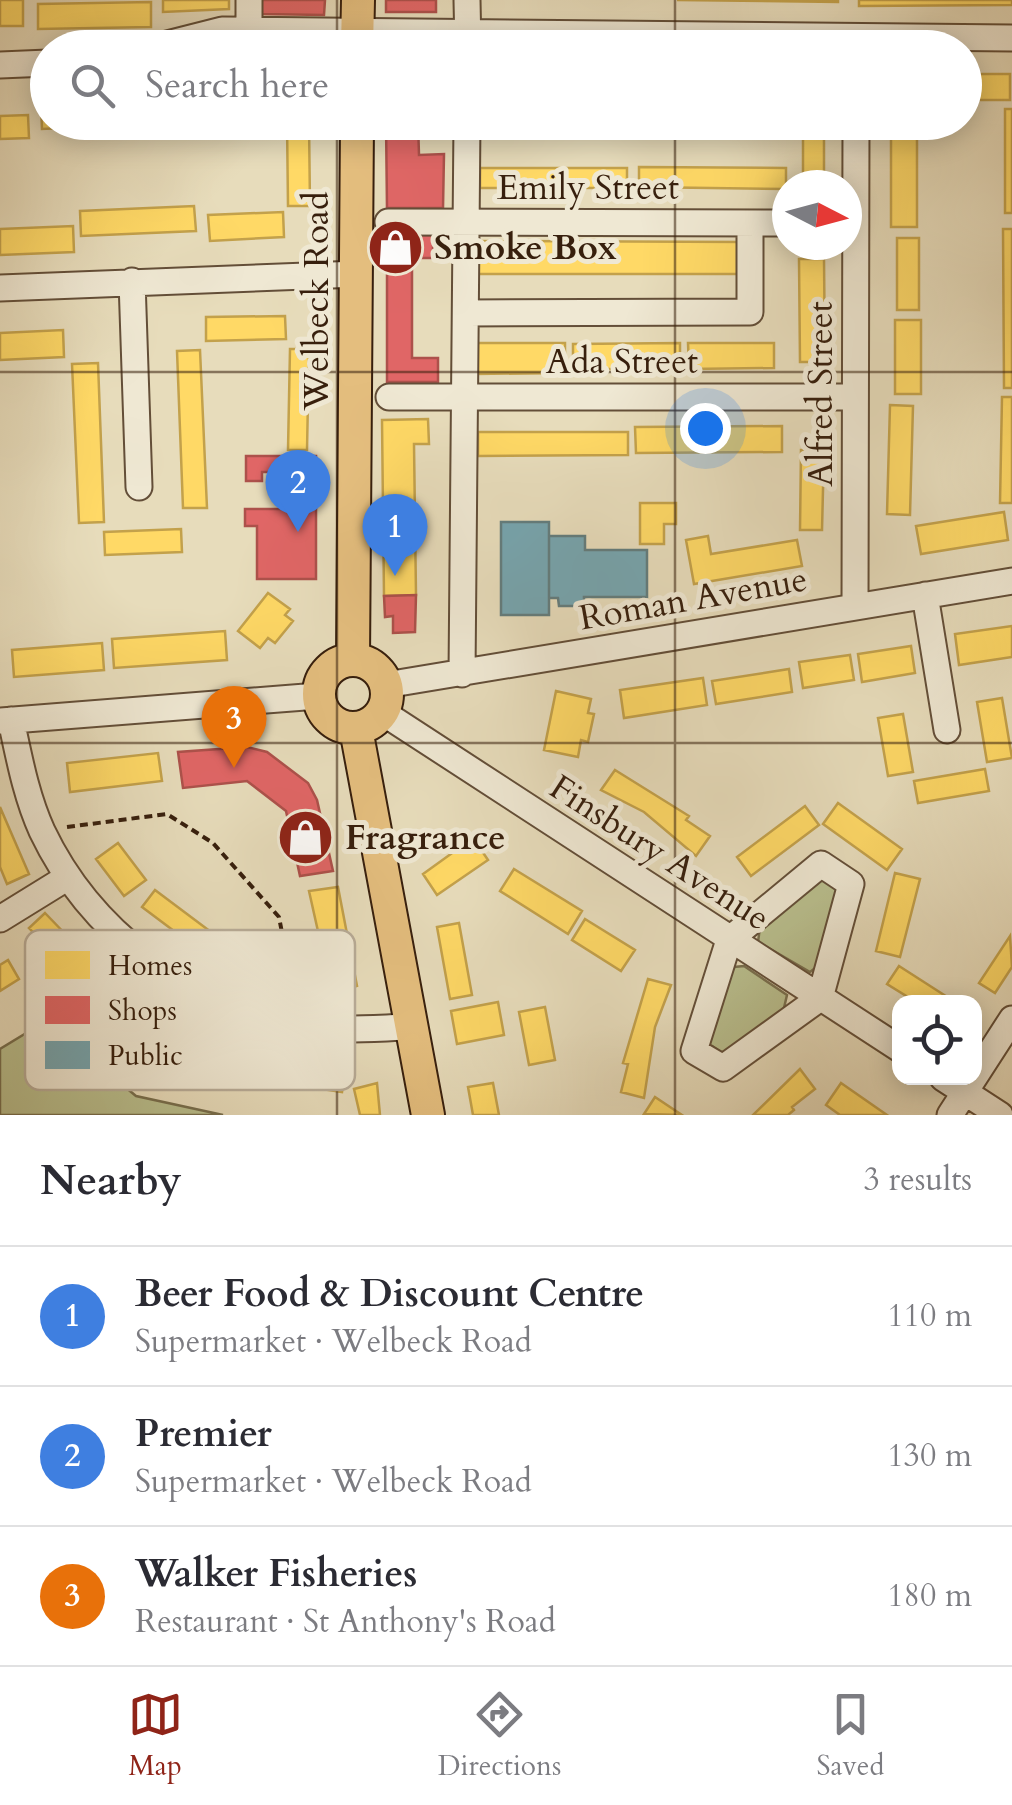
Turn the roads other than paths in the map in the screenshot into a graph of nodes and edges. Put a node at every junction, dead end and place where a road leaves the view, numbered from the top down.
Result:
1 (249, 0) edge
2 (468, 0) edge
3 (358, 26) edge
4 (249, 30) edge
5 (271, 30) edge
6 (389, 30) edge
7 (468, 30) edge
8 (1012, 38) edge
9 (982, 39) edge
10 (30, 64) edge
11 (0, 65) edge
12 (356, 140) edge
13 (467, 140) edge
14 (855, 140) edge
15 (854, 170) edge
16 (388, 222) dead end
17 (467, 222) junction
18 (750, 223) junction
19 (772, 223) edge
20 (853, 260) edge
21 (358, 274) junction
22 (132, 281) junction
23 (0, 288) edge
24 (467, 312) junction
25 (464, 394) junction
26 (389, 397) dead end
27 (855, 397) junction
28 (139, 486) dead end
29 (1012, 582) edge
30 (924, 595) junction
31 (854, 606) junction
32 (353, 660) junction
33 (462, 674) junction
34 (318, 696) junction
35 (375, 708) junction
36 (6, 720) edge
37 (947, 730) dead end
38 (68, 877) junction
39 (0, 919) edge
40 (118, 930) edge
41 (729, 940) junction
42 (820, 998) junction
43 (1012, 1019) edge
44 (355, 1026) edge
45 (411, 1027) junction
46 (892, 1045) edge
47 (954, 1085) edge
48 (966, 1092) junction
49 (428, 1115) edge
50 (950, 1115) edge
51 (1000, 1115) edge

1 - 4 street
2 - 7 street
3 - 5 street
3 - 6 street
8 - 9 street
10 - 11 street
12 - 21 main road, Welbeck Road
13 - 17 street
14 - 15 street, Alfred Street
16 - 17 street, Emily Street
17 - 18 street, Emily Street
17 - 24 street
18 - 19 street, Emily Street
18 - 24 street
20 - 27 street, Alfred Street
21 - 22 street
21 - 32 main road, Welbeck Road
22 - 23 street
22 - 28 street
24 - 25 street
25 - 26 street, Ada Street
25 - 27 street, Ada Street
25 - 33 street
27 - 31 street, Alfred Street
29 - 30 street, Roman Avenue
30 - 31 street, Roman Avenue
30 - 37 street
31 - 33 street, Roman Avenue
32 - 34 main road
32 - 35 main road
33 - 35 street, Roman Avenue
34 - 35 main road
34 - 36 street
35 - 41 street, Finsbury Avenue
35 - 45 main road
36 - 38 street
38 - 39 street
38 - 40 street
41 - 42 street, Finsbury Avenue
41 - 42 street
41 - 42 street
42 - 46 street, Finsbury Avenue
43 - 48 street
44 - 45 street
45 - 49 main road
47 - 48 street
48 - 50 street
48 - 51 street

